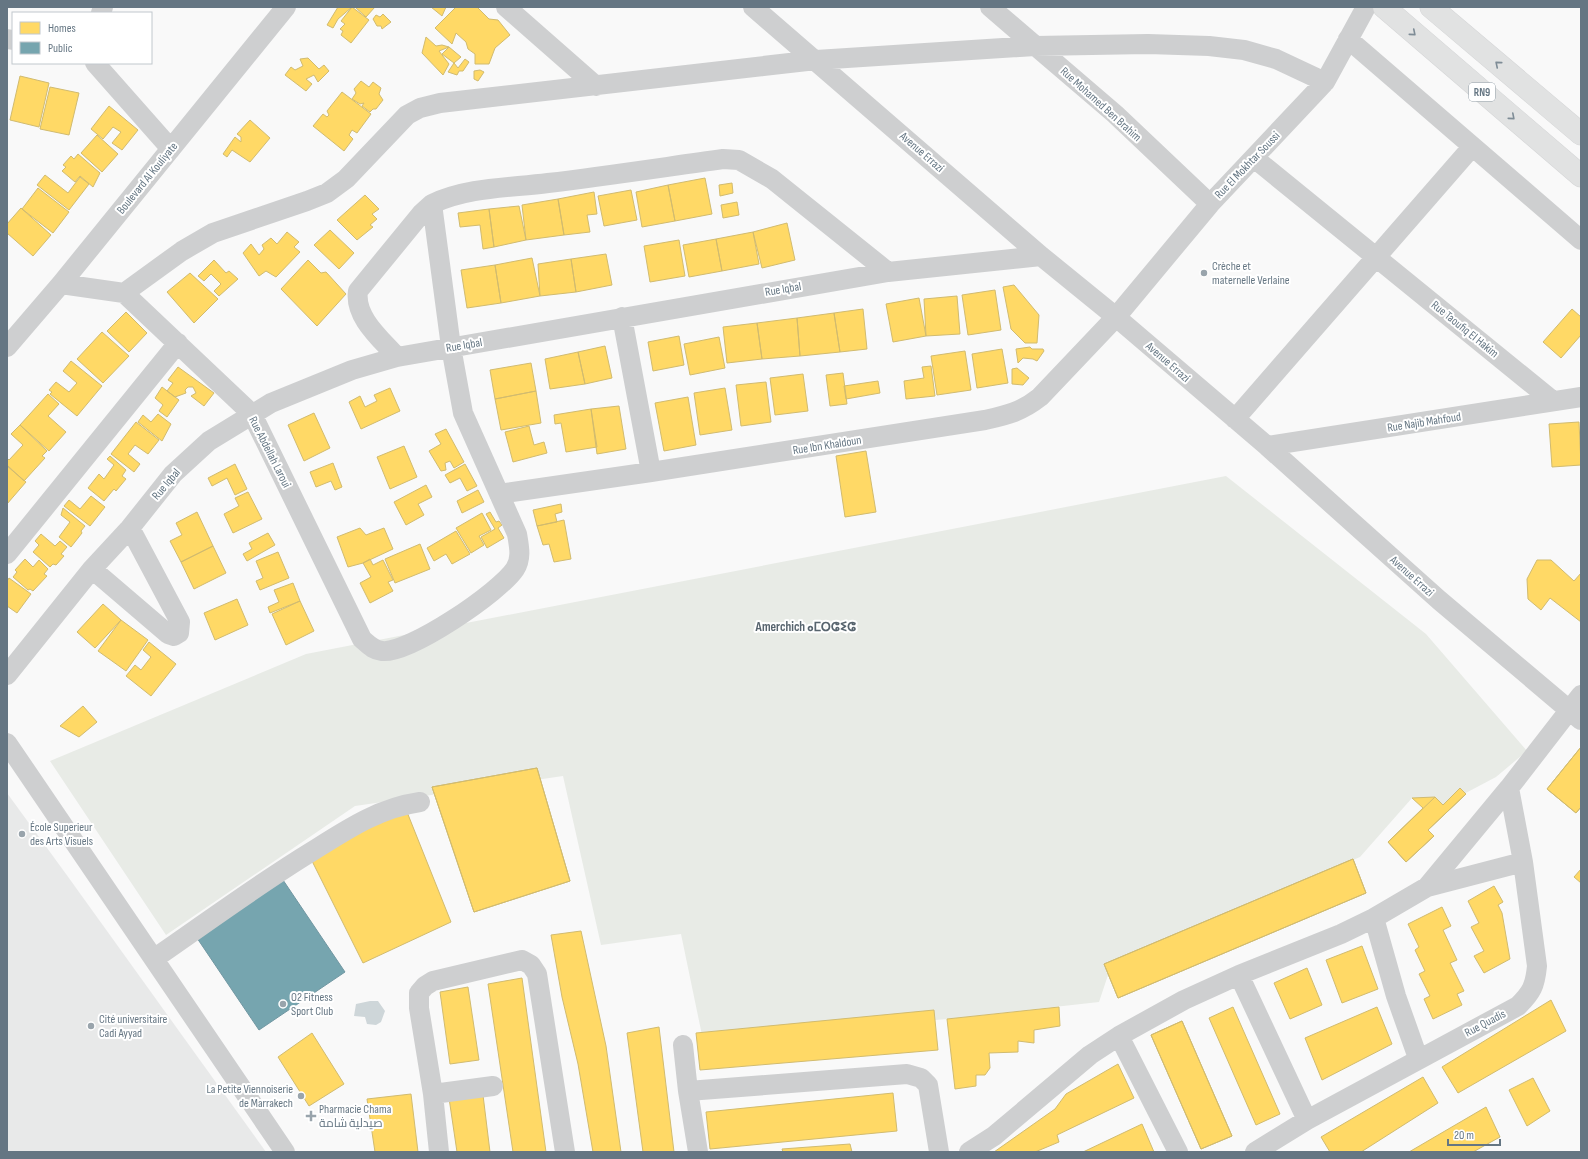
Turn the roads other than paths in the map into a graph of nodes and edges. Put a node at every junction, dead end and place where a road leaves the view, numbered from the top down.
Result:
1 (286, 7) edge
2 (506, 7) edge
3 (753, 7) edge
4 (990, 7) edge
5 (1366, 7) edge
6 (1384, 7) edge
7 (1431, 7) edge
8 (1348, 39) junction
9 (1035, 46) junction
10 (816, 60) junction
11 (96, 64) edge
12 (1326, 82) junction
13 (596, 86) junction
14 (1581, 134) edge
15 (1472, 147) junction
16 (171, 149) junction
17 (1254, 158) junction
18 (1581, 176) edge
19 (432, 204) junction
20 (1210, 204) junction
21 (1581, 240) edge
22 (1041, 256) junction
23 (1376, 256) junction
24 (888, 272) junction
25 (61, 284) junction
26 (124, 292) junction
27 (622, 317) junction
28 (1116, 317) junction
29 (178, 343) junction
30 (7, 347) edge
31 (451, 347) junction
32 (397, 357) junction
33 (1581, 396) edge
34 (1553, 401) junction
35 (252, 414) junction
36 (1235, 419) junction
37 (1267, 446) junction
38 (651, 472) junction
39 (499, 494) junction
40 (130, 528) junction
41 (7, 554) edge
42 (92, 569) junction
43 (7, 675) edge
44 (1577, 708) edge
45 (7, 743) edge
46 (1510, 788) junction
47 (420, 802) dead end
48 (1523, 862) junction
49 (1427, 887) junction
50 (1374, 918) junction
51 (155, 958) junction
52 (1239, 975) junction
53 (1120, 1036) junction
54 (683, 1045) dead end
55 (1418, 1058) junction
56 (493, 1086) dead end
57 (688, 1091) junction
58 (433, 1094) junction
59 (1307, 1120) junction
60 (285, 1152) edge
61 (439, 1152) edge
62 (564, 1152) edge
63 (698, 1152) edge
64 (939, 1152) edge
65 (969, 1152) edge
66 (1178, 1152) edge
67 (1255, 1152) edge

1 - 16 street, Boulevard Al Kouliyate
2 - 13 street
3 - 10 street, Avenue Errazi
4 - 9 street, Rue Mohamed Ben Brahim
5 - 8 street, Rue El Mokhtar Soussi
6 -> 18 main road, RN9
14 -> 7 main road, RN9
8 - 12 street, Rue El Mokhtar Soussi
8 - 15 street
9 - 10 street
9 - 12 street
9 - 20 street, Rue Mohamed Ben Brahim
10 - 13 street
10 - 22 street, Avenue Errazi
11 - 16 street
12 - 17 street, Rue El Mokhtar Soussi
13 - 26 street
15 - 21 street
15 - 23 street
16 - 25 street, Boulevard Al Kouliyate
17 - 20 street, Rue El Mokhtar Soussi
17 - 23 street, Rue Taoufiq El Hakim
19 - 24 street
19 - 31 street
19 - 32 street
20 - 28 street, Rue El Mokhtar Soussi
22 - 24 street, Rue Iqbal
22 - 28 street, Avenue Errazi
23 - 34 street, Rue Taoufiq El Hakim
23 - 36 street
24 - 27 street, Rue Iqbal
25 - 26 street
25 - 30 street, Boulevard Al Kouliyate
26 - 29 street, Rue Abdellah Laroui
27 - 31 street, Rue Iqbal
27 - 38 street
28 - 36 street, Avenue Errazi
28 - 38 street, Rue Ibn Khaldoun
29 - 35 street, Rue Abdellah Laroui
29 - 41 street
31 - 32 street, Rue Iqbal
31 - 39 street
32 - 35 street, Rue Iqbal
33 - 34 street, Rue Najib Mahfoud
34 - 37 street, Rue Najib Mahfoud
35 - 39 street, Rue Abdellah Laroui
35 - 40 street, Rue Iqbal
36 - 37 street, Avenue Errazi
37 - 44 street, Avenue Errazi
38 - 39 street, Rue Ibn Khaldoun
40 - 42 street, Rue Iqbal
40 - 42 street
42 - 43 street, Rue Iqbal
44 - 46 street
45 - 51 street
46 - 48 street, Rue Quadis
46 - 49 street
47 - 51 street
48 - 49 street
48 - 55 street, Rue Quadis
49 - 50 street
50 - 52 street
50 - 55 street
51 - 60 street
52 - 53 street
52 - 59 street
53 - 65 street
53 - 66 street
54 - 57 street
55 - 59 street, Rue Quadis
56 - 58 street
57 - 63 street
57 - 64 street
58 - 61 street
58 - 62 street
59 - 67 street, Rue Quadis

